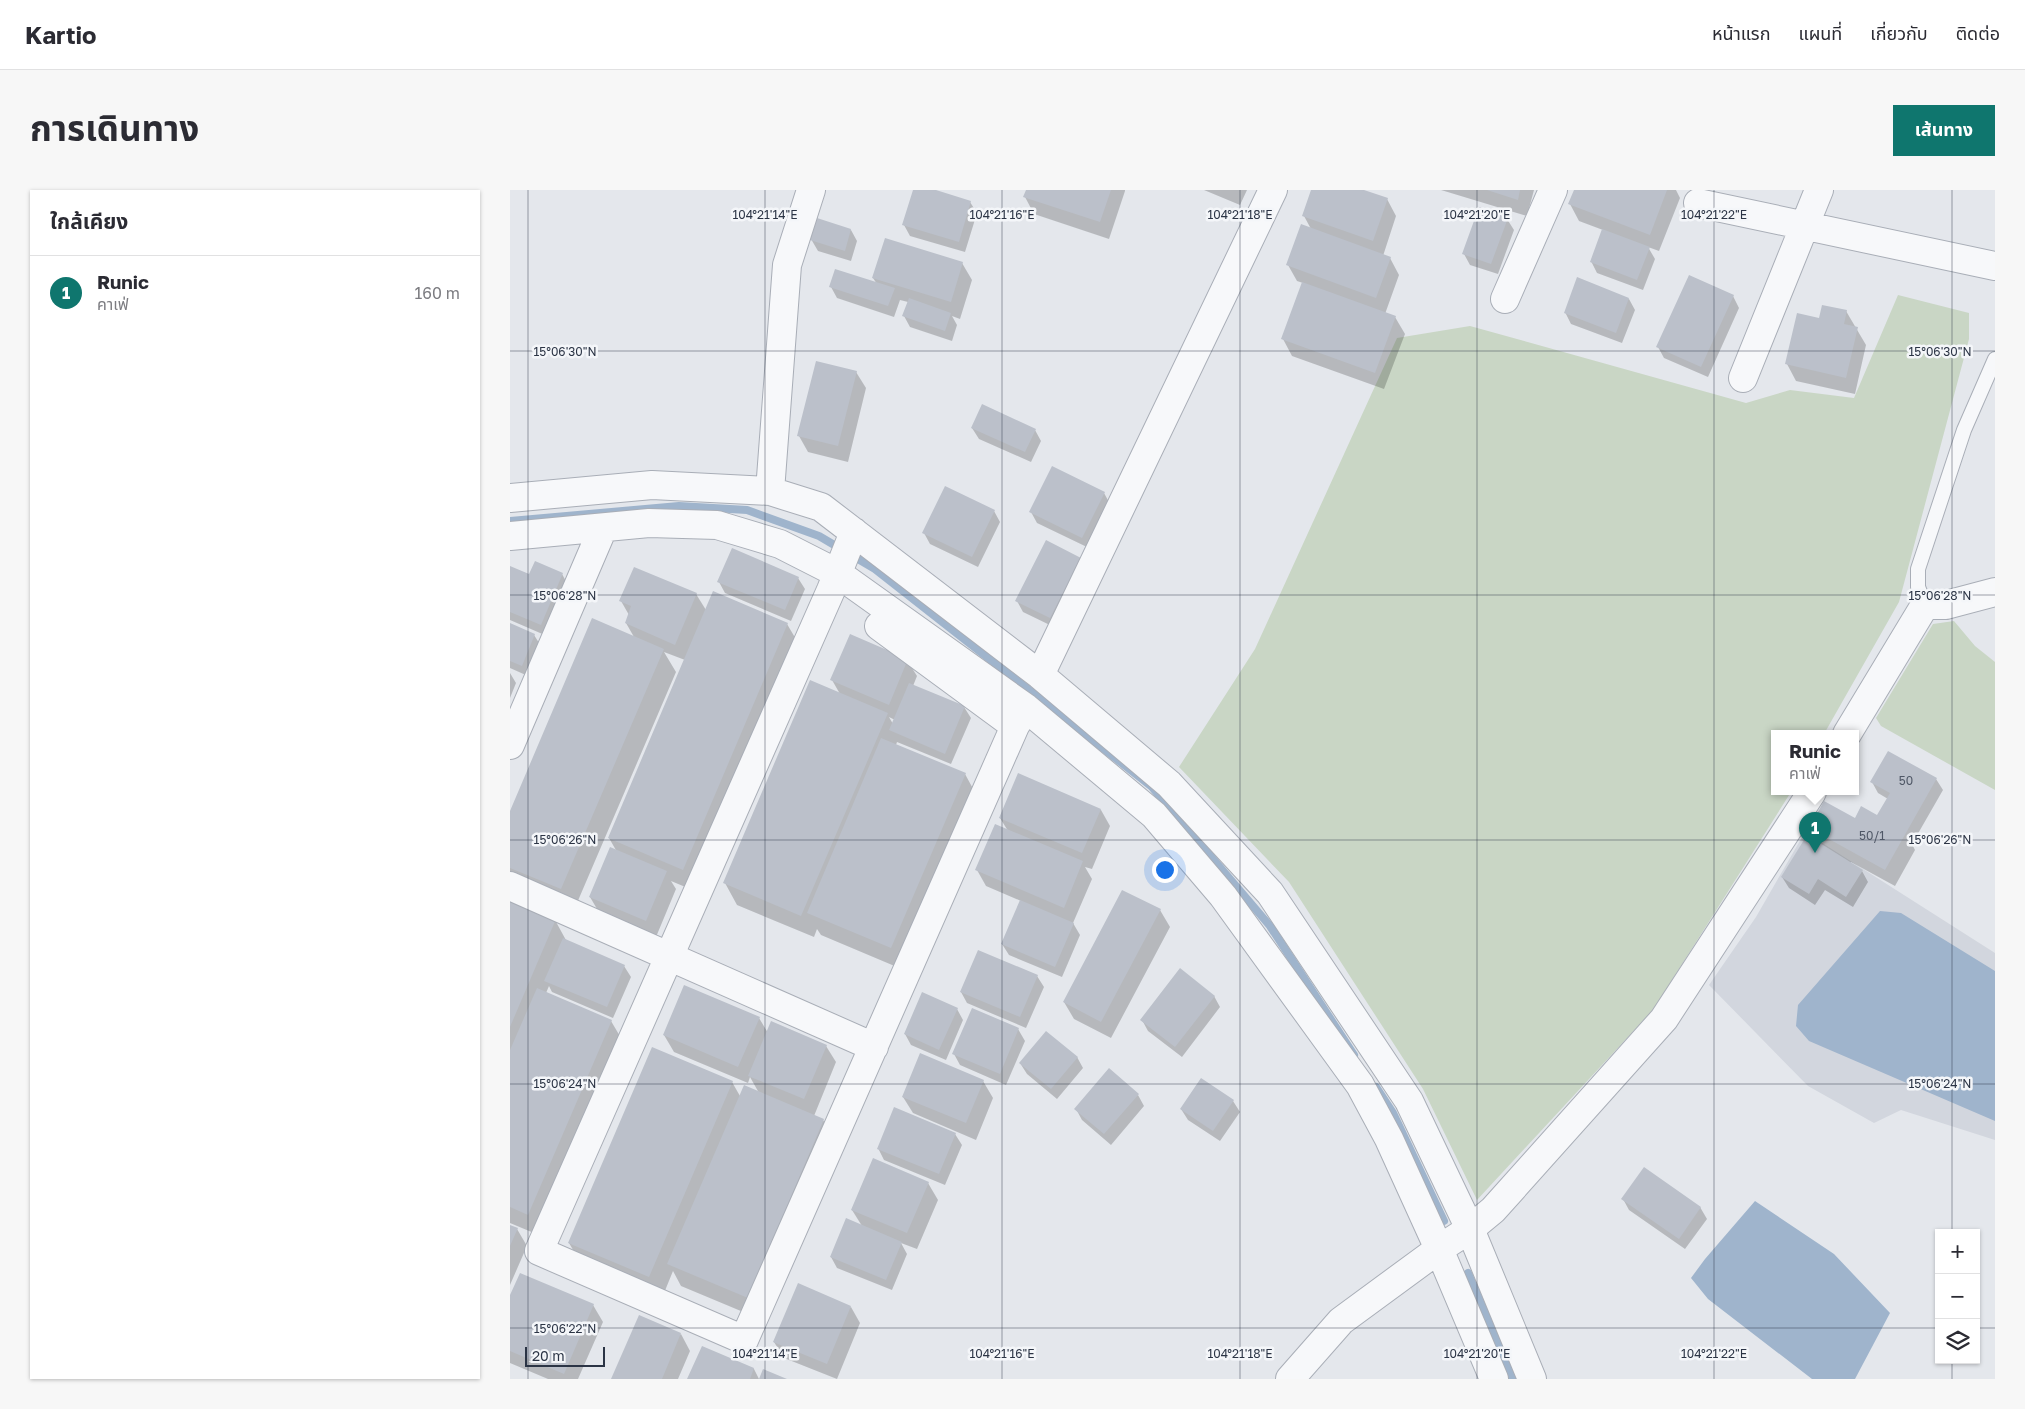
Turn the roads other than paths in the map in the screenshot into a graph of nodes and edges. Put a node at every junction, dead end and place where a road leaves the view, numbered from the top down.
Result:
1 (811, 190) edge
2 (1273, 190) edge
3 (1554, 190) edge
4 (1819, 190) edge
5 (1698, 203) dead end
6 (1804, 227) junction
7 (1995, 266) edge
8 (1505, 299) dead end
9 (1995, 359) edge
10 (1743, 378) dead end
11 (770, 491) junction
12 (510, 498) edge
13 (603, 528) junction
14 (510, 536) edge
15 (843, 559) junction
16 (1995, 592) edge
17 (1926, 606) junction
18 (1040, 675) junction
19 (1020, 717) junction
20 (1849, 730) edge
21 (510, 745) edge
22 (1810, 795) edge
23 (510, 886) edge
24 (668, 956) junction
25 (874, 1047) junction
26 (1470, 1230) junction
27 (1439, 1249) junction
28 (1290, 1379) edge
29 (1494, 1379) edge
30 (1532, 1379) edge

1 - 11 street
2 - 18 street
3 - 8 street
4 - 6 street
5 - 6 street
6 - 7 street
6 - 10 street
9 - 17 lane
11 - 12 street
11 - 15 street
13 - 14 street
13 - 15 street
13 - 21 street
15 - 18 street
15 - 19 street
15 - 24 street
16 - 17 street
17 - 20 street
18 - 26 street
19 - 25 street
19 - 27 street
22 - 26 street
23 - 24 street
24 - 25 street
24 - 25 street
26 - 27 street
26 - 30 street
27 - 28 street
27 - 29 street

